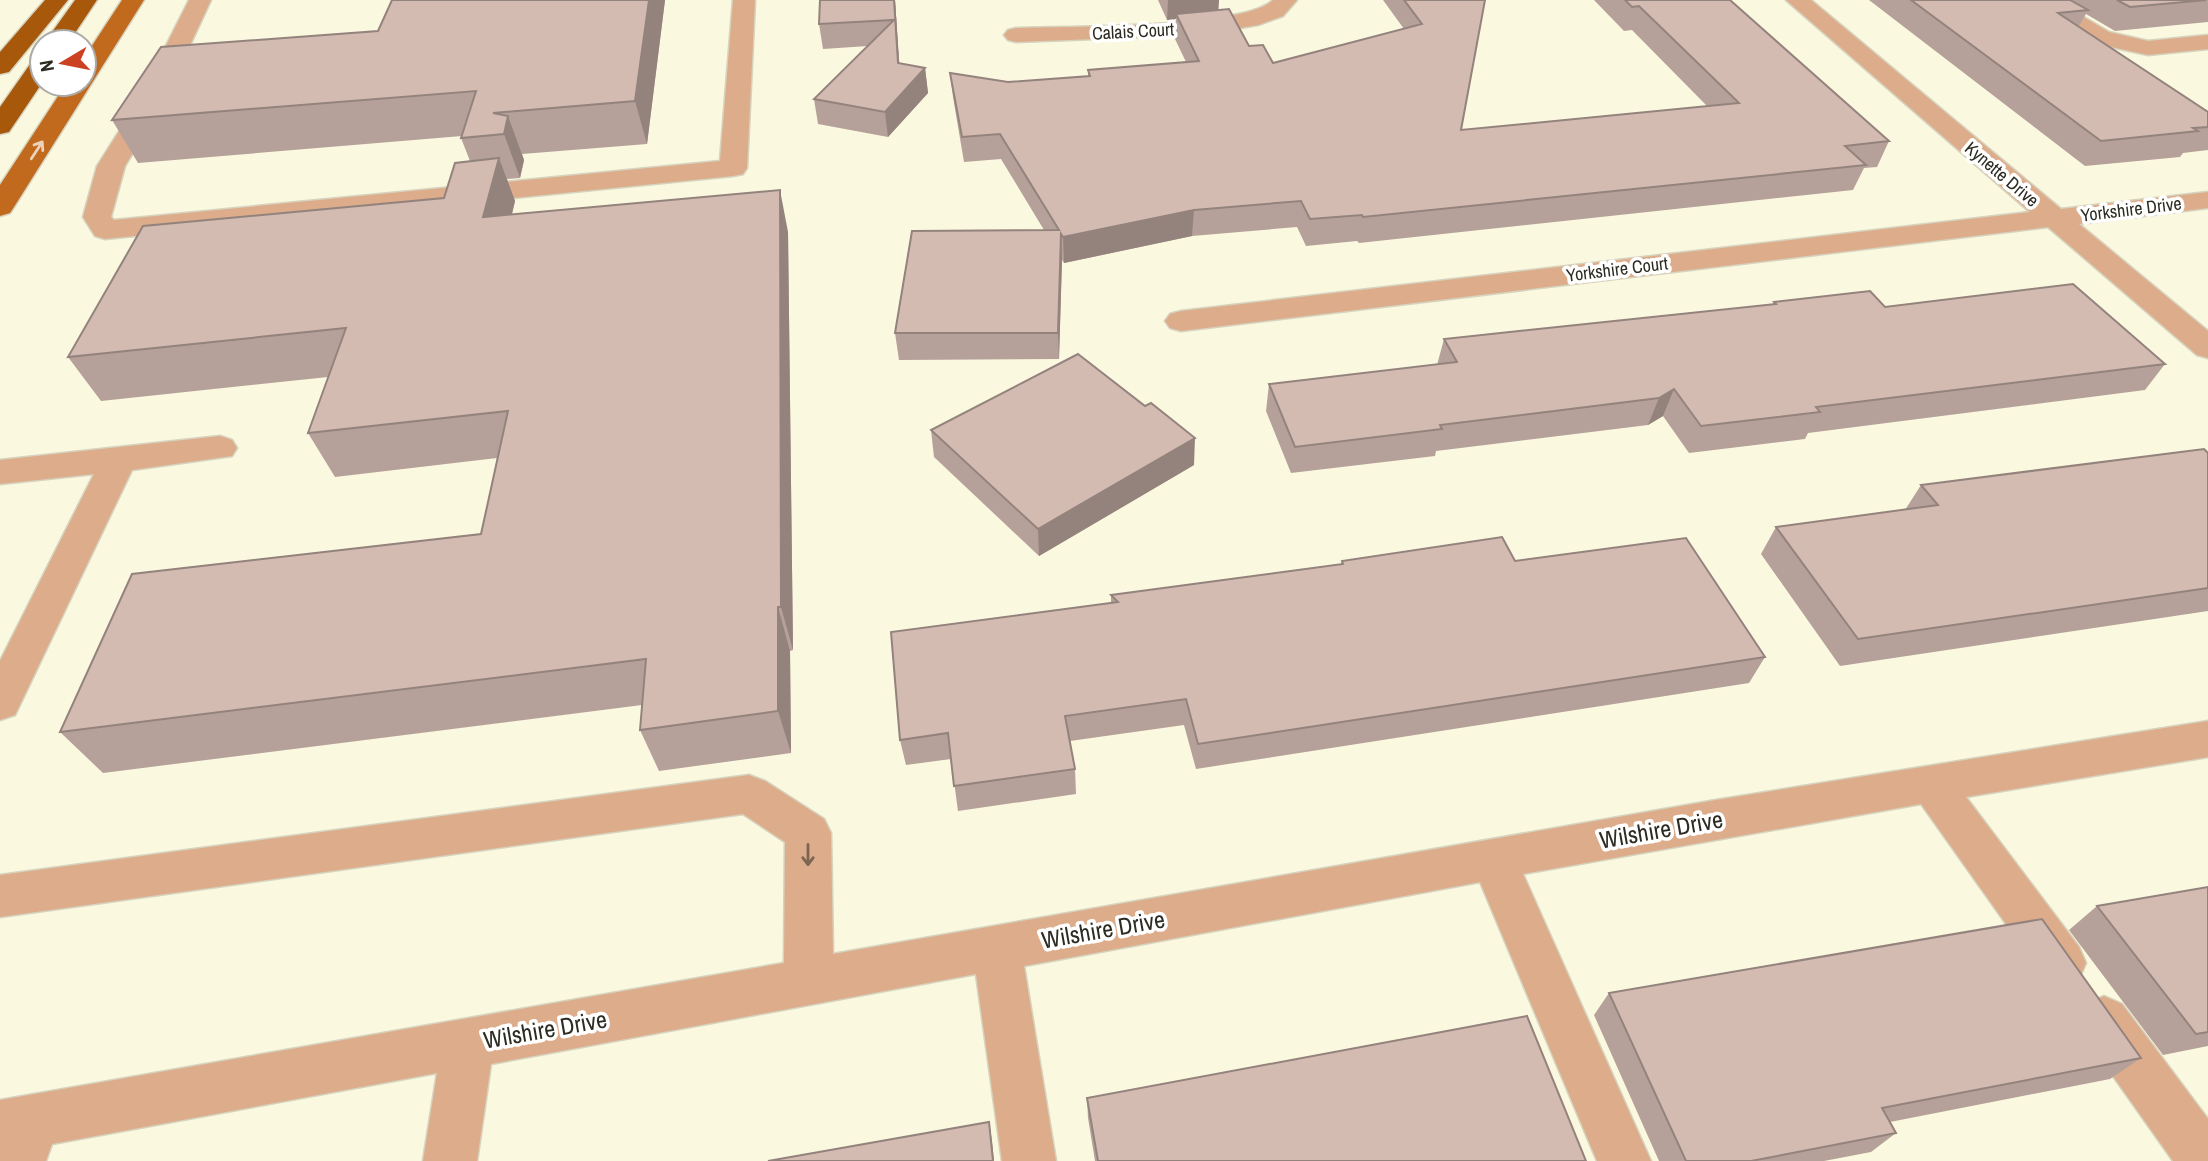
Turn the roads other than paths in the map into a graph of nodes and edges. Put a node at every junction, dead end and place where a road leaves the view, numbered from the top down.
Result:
1 (57, 0) edge
2 (86, 0) edge
3 (134, 0) edge
4 (200, 0) edge
5 (744, 0) edge
6 (1286, 0) edge
7 (1797, 0) edge
8 (2039, 0) edge
9 (67, 28) edge
10 (1016, 35) dead end
11 (2208, 42) edge
12 (98, 55) edge
13 (0, 68) edge
14 (28, 85) edge
15 (70, 98) edge
16 (0, 126) edge
17 (2208, 200) edge
18 (0, 207) edge
19 (2054, 218) junction
20 (1181, 321) dead end
21 (2208, 348) edge
22 (220, 448) dead end
23 (120, 458) junction
24 (0, 471) edge
25 (0, 702) edge
26 (2208, 739) edge
27 (1931, 784) junction
28 (1493, 859) junction
29 (0, 896) edge
30 (997, 948) junction
31 (809, 981) junction
32 (468, 1043) junction
33 (17, 1136) edge
34 (450, 1161) edge
35 (1029, 1161) edge
36 (1624, 1161) edge
37 (2206, 1161) edge

1 - 13 highway
2 - 9 highway
3 - 12 main road
4 - 5 street
6 - 10 street, Calais Court
7 - 19 street, Kynette Drive
8 - 11 street
14 - 16 highway
18 -> 15 main road
17 - 19 street, Yorkshire Drive
19 - 20 street, Yorkshire Court
19 - 21 street, Kynette Drive
22 - 23 street
23 - 24 street
23 - 25 street
26 - 27 street, Wilshire Drive
27 - 28 street, Wilshire Drive
27 - 37 street
28 - 30 street, Wilshire Drive
28 - 36 street
29 -> 31 street
30 - 31 street, Wilshire Drive
30 - 35 street
31 - 32 street, Wilshire Drive
32 - 33 street, Wilshire Drive
32 - 34 street

